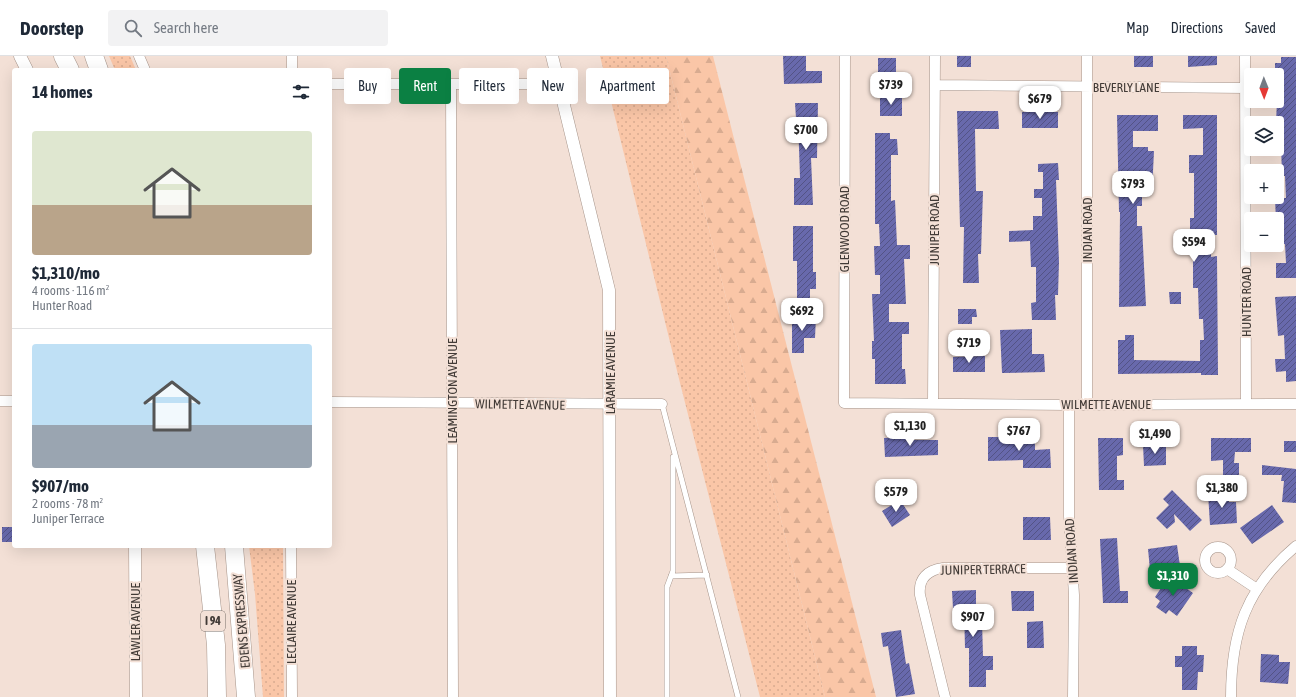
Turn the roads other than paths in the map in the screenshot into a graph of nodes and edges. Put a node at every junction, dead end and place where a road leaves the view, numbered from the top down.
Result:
1 (20, 56) edge
2 (63, 56) edge
3 (94, 56) edge
4 (139, 56) edge
5 (292, 56) edge
6 (552, 56) edge
7 (845, 56) edge
8 (935, 56) edge
9 (1087, 56) edge
10 (1245, 56) edge
11 (26, 68) edge
12 (69, 68) edge
13 (99, 68) edge
14 (144, 68) edge
15 (292, 68) edge
16 (555, 68) edge
17 (1245, 68) edge
18 (332, 84) edge
19 (399, 84) edge
20 (451, 84) joint
21 (527, 84) edge
22 (935, 85) junction
23 (1087, 86) junction
24 (1244, 88) edge
25 (564, 104) edge
26 (1245, 108) edge
27 (12, 401) edge
28 (0, 402) edge
29 (332, 402) edge
30 (452, 403) junction
31 (844, 403) joint
32 (933, 403) junction
33 (609, 404) junction
34 (662, 404) joint
35 (1087, 404) junction
36 (1246, 404) junction
37 (1296, 404) edge
38 (1069, 405) junction
39 (673, 450) junction
40 (1296, 546) edge
41 (135, 548) edge
42 (205, 548) edge
43 (234, 548) edge
44 (291, 548) edge
45 (1072, 568) junction
46 (1227, 569) dead end
47 (707, 575) junction
48 (671, 576) junction
49 (1257, 588) junction
50 (136, 697) edge
51 (217, 697) edge
52 (246, 697) edge
53 (292, 697) edge
54 (452, 697) edge
55 (610, 697) edge
56 (667, 697) edge
57 (738, 697) edge
58 (945, 697) edge
59 (1073, 697) edge
60 (1231, 697) edge

1 - 11 street
2 - 12 highway
3 - 13 highway
4 - 14 street
5 - 15 street
6 - 16 street, LARAMIE AVENUE
7 - 31 street, GLENWOOD ROAD
8 - 22 street, JUNIPER ROAD
9 - 23 street, INDIAN ROAD
10 - 17 street, HUNTER ROAD
18 - 19 street
20 - 21 street
20 - 30 street, LEAMINGTON AVENUE
22 - 23 street, BEVERLY LANE
22 - 32 street, JUNIPER ROAD
23 - 24 street, BEVERLY LANE
23 - 35 street, INDIAN ROAD
25 - 33 street, LARAMIE AVENUE
26 - 36 street, HUNTER ROAD
27 - 28 street
29 - 30 street, WILMETTE AVENUE
30 - 33 street, WILMETTE AVENUE
30 - 54 street, LEAMINGTON AVENUE
31 - 32 street, WILMETTE AVENUE
32 - 38 street, WILMETTE AVENUE
33 - 34 street, WILMETTE AVENUE
33 - 55 street, LARAMIE AVENUE
34 - 39 lane
35 - 36 street, WILMETTE AVENUE
35 - 38 street, WILMETTE AVENUE
36 - 37 street, WILMETTE AVENUE
38 - 45 street, INDIAN ROAD
39 - 47 lane
39 - 48 lane
40 - 49 street
41 - 50 street, LAWLER AVENUE
42 - 51 highway, EDENS EXPRESSWAY / I 94
43 - 52 highway, EDENS EXPRESSWAY / I 94
44 - 53 street, LECLAIRE AVENUE
45 - 58 street, JUNIPER TERRACE
45 - 59 street, INDIAN ROAD
46 - 49 street
47 - 48 lane
47 - 57 lane
48 - 56 lane
49 - 60 street

